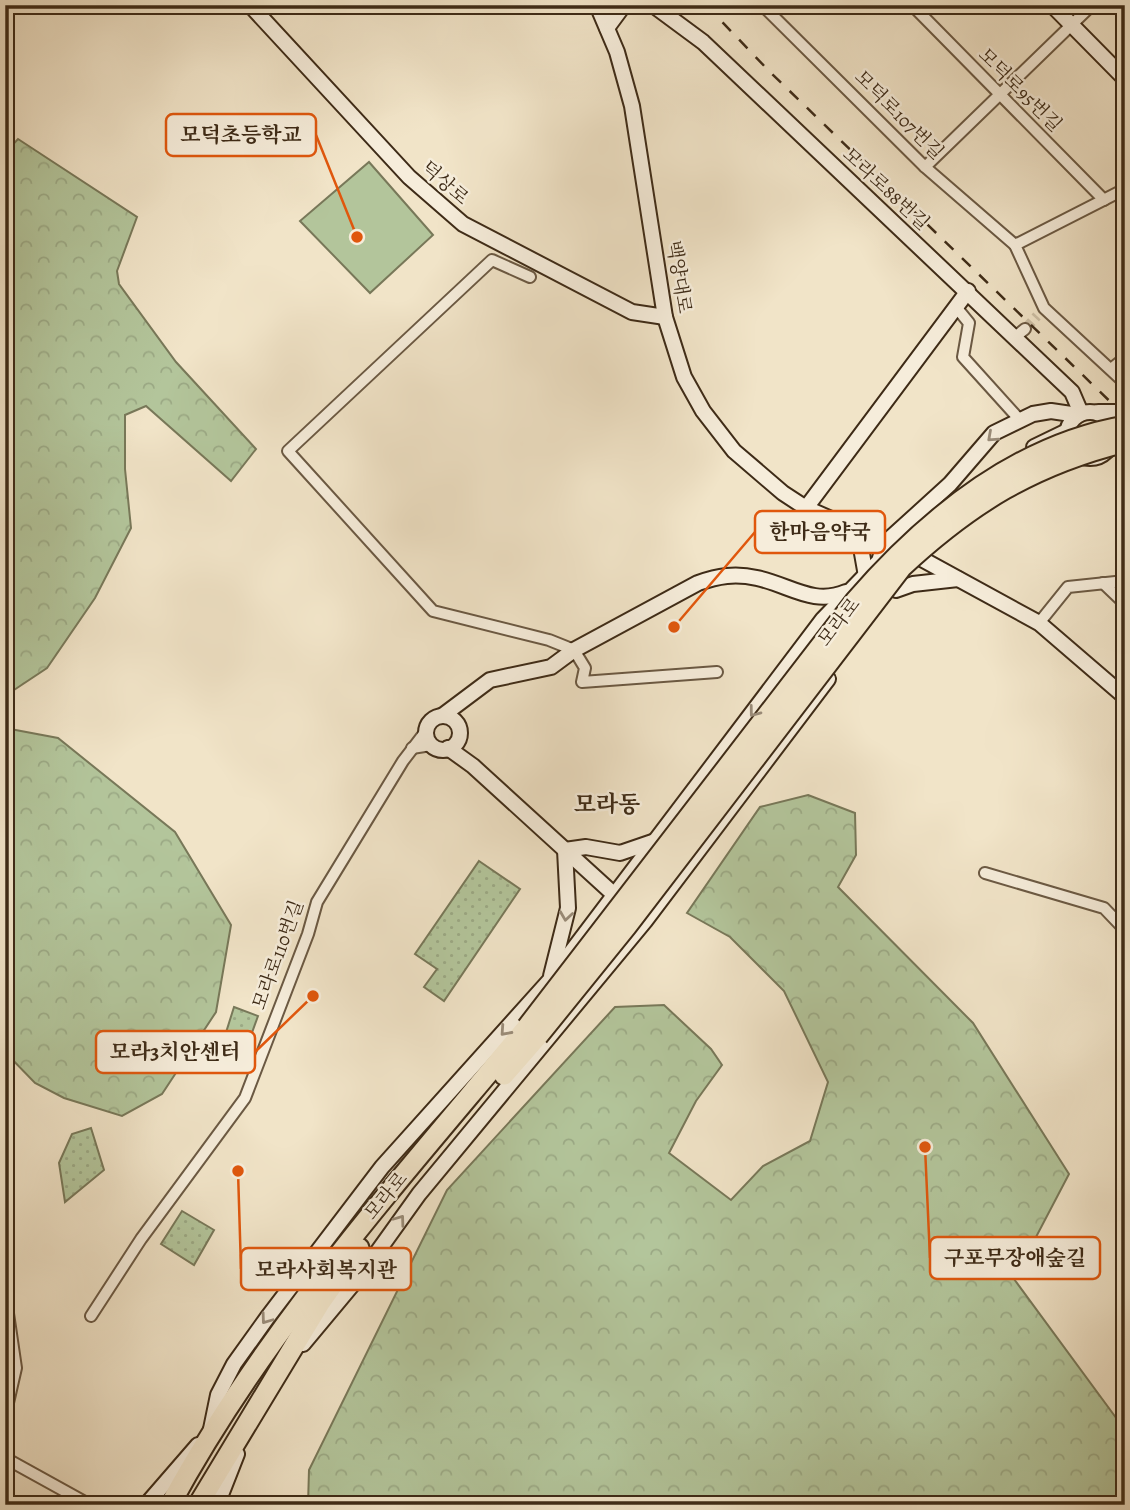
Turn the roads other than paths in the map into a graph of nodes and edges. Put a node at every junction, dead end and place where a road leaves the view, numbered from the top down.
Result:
1 (250, 5) edge
2 (597, 5) edge
3 (624, 5) edge
4 (653, 5) edge
5 (912, 5) edge
6 (1052, 5) edge
7 (1091, 5) edge
8 (769, 7) edge
9 (1072, 25) junction
10 (607, 28) junction
11 (1125, 79) edge
12 (999, 94) junction
13 (925, 167) junction
14 (1125, 189) edge
15 (1104, 200) junction
16 (1015, 245) junction
17 (530, 277) dead end
18 (968, 291) junction
19 (956, 307) junction
20 (665, 317) junction
21 (1125, 358) edge
22 (1111, 369) junction
23 (1125, 383) edge
24 (1098, 412) junction
25 (1125, 412) edge
26 (1079, 414) junction
27 (1019, 419) junction
28 (1125, 426) edge
29 (1067, 431) junction
30 (1120, 443) edge
31 (1081, 457) junction
32 (806, 508) junction
33 (858, 531) junction
34 (891, 545) junction
35 (920, 558) junction
36 (866, 576) junction
37 (958, 579) junction
38 (1125, 580) edge
39 (1103, 583) junction
40 (855, 588) junction
41 (896, 590) junction
42 (816, 598) junction
43 (1125, 604) edge
44 (823, 619) junction
45 (1039, 623) junction
46 (574, 650) junction
47 (795, 658) junction
48 (716, 672) dead end
49 (833, 672) junction
50 (1125, 697) edge
51 (449, 719) junction
52 (429, 738) junction
53 (453, 744) junction
54 (655, 842) junction
55 (565, 850) junction
56 (985, 873) dead end
57 (614, 895) junction
58 (645, 921) junction
59 (1125, 930) edge
60 (550, 980) junction
61 (533, 1031) junction
62 (5, 1293) edge
63 (91, 1316) dead end
64 (282, 1369) junction
65 (5, 1416) edge
66 (252, 1417) junction
67 (210, 1432) junction
68 (5, 1458) edge
69 (90, 1505) edge
70 (146, 1505) edge
71 (170, 1505) edge
72 (198, 1505) edge
73 (217, 1505) edge

1 - 20 main road, 덕상로
2 - 10 main road, 백양대로
3 - 10 main road
4 - 18 main road, 모라로88번길
5 - 12 street, 모덕로95번길
6 - 9 main road
7 - 9 street
8 - 13 street, 모덕로107번길
9 - 11 main road
9 - 12 street
10 - 20 main road, 백양대로
12 - 13 street
12 - 15 street, 모덕로95번길
13 - 16 street, 모덕로107번길
14 - 15 street
15 - 16 street
16 - 22 street
17 - 46 street
18 - 19 main road
18 - 26 main road, 모라로88번길
19 - 27 street
19 - 32 main road
20 - 32 main road, 백양대로
21 - 22 street
22 - 23 street
24 - 25 main road
24 - 26 main road
24 - 30 main road
26 - 27 main road, 모라로
26 - 29 main road
27 -> 34 main road, 모라로
28 - 61 highway, 모라로, bridge
29 - 31 main road
29 - 34 main road, 모라로
30 - 31 main road
30 - 61 highway, 모라로, bridge
31 - 35 main road, 모라로
32 - 33 main road, 백양대로
33 - 34 main road, 백양대로
33 - 36 main road
34 - 35 main road, 백양대로
34 - 36 main road, 모라로
35 - 37 main road, 백양대로
35 - 41 main road, 모라로
36 - 40 main road, 모라로
37 - 41 main road
37 - 45 main road, 백양대로
38 - 39 street
39 - 43 street
39 - 45 street
40 - 42 main road
40 - 44 main road, 모라로
41 - 49 main road, 모라로
42 - 44 main road
42 - 46 main road
44 - 47 main road, 모라로
45 - 50 main road, 백양대로
46 - 48 street
46 - 51 main road
47 - 49 main road
47 -> 54 main road, 모라로
49 - 58 main road, 모라로
51 - 52 main road
51 - 53 main road
52 - 53 main road, 모라로110번길
52 - 63 street, 모라로110번길
53 - 55 main road
54 - 55 main road
54 - 57 main road, 모라로
55 - 57 main road
55 -> 60 main road
56 - 59 street
57 - 58 main road
57 - 60 main road, 모라로
64 -> 58 main road, 모라로
60 -> 67 main road, 모라로
61 - 64 highway, 모라로
61 - 67 highway, 모라로
62 - 65 street
64 - 66 highway, 모라로
66 - 72 highway, 모라로
66 - 73 main road
67 - 70 main road
67 - 71 highway, 모라로
68 - 69 street

